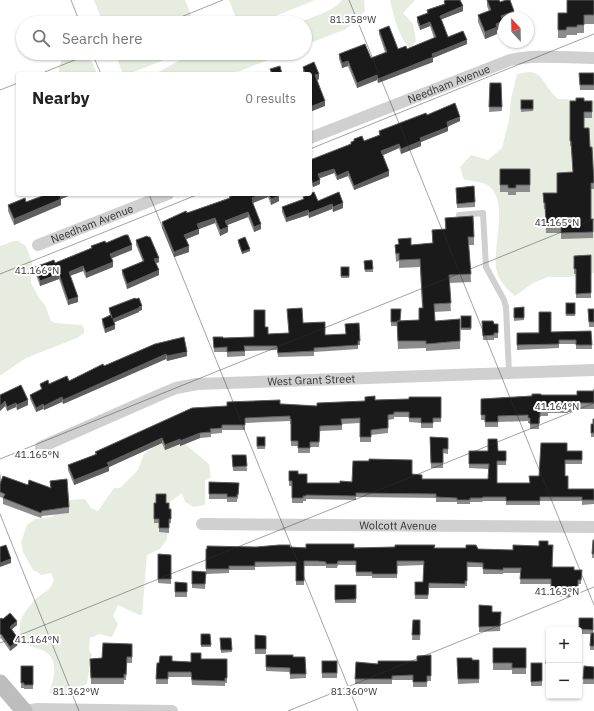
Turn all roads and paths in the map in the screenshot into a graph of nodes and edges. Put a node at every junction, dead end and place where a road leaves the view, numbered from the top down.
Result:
1 (594, 58) edge
2 (312, 137) edge
3 (163, 196) edge
4 (459, 215) edge
5 (38, 245) dead end
6 (594, 370) edge
7 (509, 373) junction
8 (41, 447) dead end
9 (202, 524) dead end
10 (594, 527) edge
11 (0, 683) edge
12 (24, 711) edge
13 (172, 711) edge

1 - 2 street, Needham Avenue
3 - 5 street, Needham Avenue
4 - 7 lane
6 - 7 street, West Grant Street
7 - 8 street, West Grant Street
9 - 10 street, Wolcott Avenue
11 - 12 street
12 - 13 street

